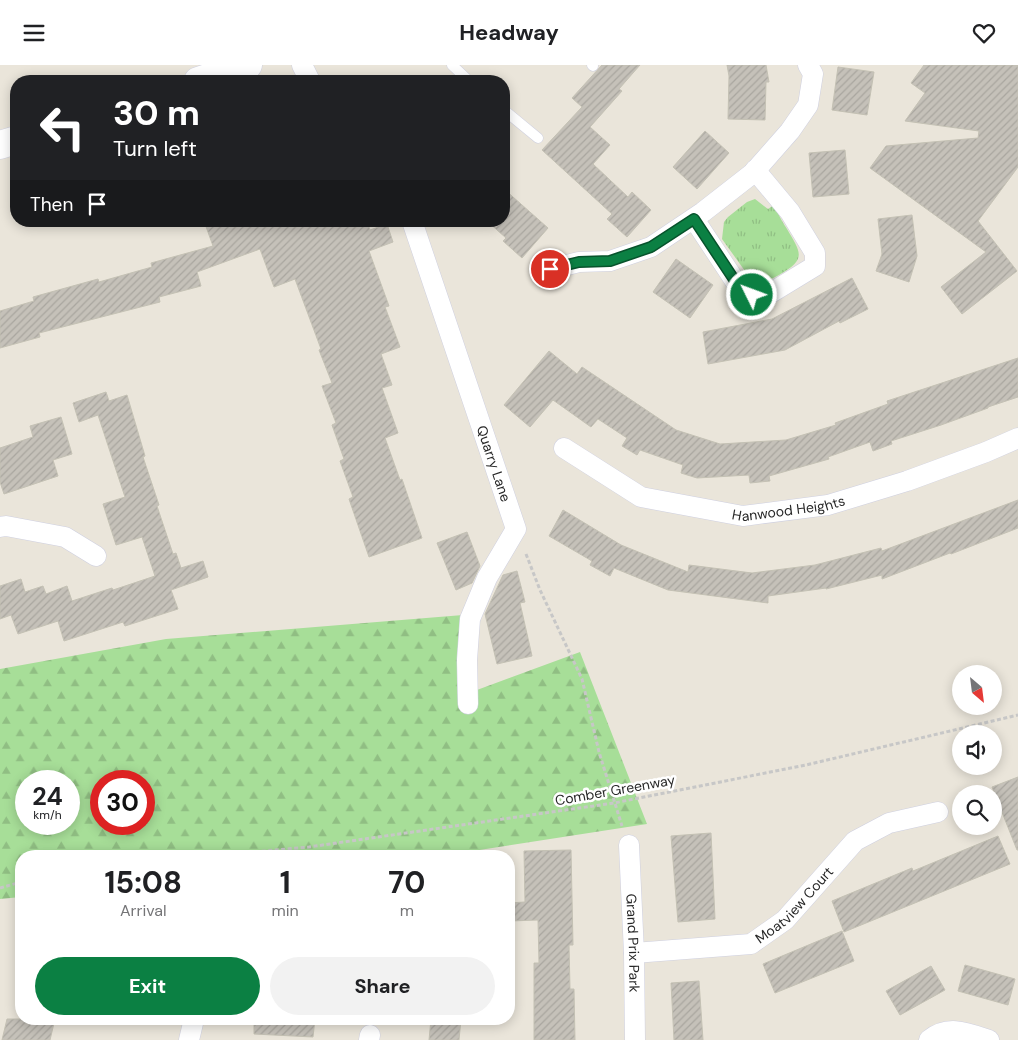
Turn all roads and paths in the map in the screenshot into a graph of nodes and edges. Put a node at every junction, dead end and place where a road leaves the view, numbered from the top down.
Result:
1 (452, 65) edge
2 (808, 65) edge
3 (239, 72) edge
4 (225, 75) edge
5 (462, 75) edge
6 (510, 115) edge
7 (538, 138) dead end
8 (755, 170) junction
9 (694, 219) junction
10 (414, 227) edge
11 (550, 269) dead end
12 (1018, 438) edge
13 (564, 447) dead end
14 (0, 527) edge
15 (516, 529) junction
16 (96, 556) dead end
17 (468, 704) dead end
18 (1018, 715) edge
19 (614, 803) junction
20 (938, 812) dead end
21 (629, 845) joint
22 (275, 850) edge
23 (15, 884) edge
24 (0, 888) edge
25 (634, 953) junction
26 (193, 1025) edge
27 (189, 1040) edge
28 (635, 1040) edge
29 (929, 1040) edge
30 (989, 1040) edge

1 - 5 lane
2 - 8 street
3 - 4 street
6 - 7 lane
8 - 9 street
8 - 9 street
9 - 11 street
10 - 15 street, Quarry Lane
12 - 13 street, Hanwood Heights
14 - 16 street
15 - 17 street
15 - 19 path
18 - 19 path, Comber Greenway
19 - 21 path
19 - 22 path, Comber Greenway
20 - 25 street, Moatview Court
21 - 25 street, Grand Prix Park
23 - 24 path
25 - 28 street, Grand Prix Park
26 - 27 street
29 - 30 street

